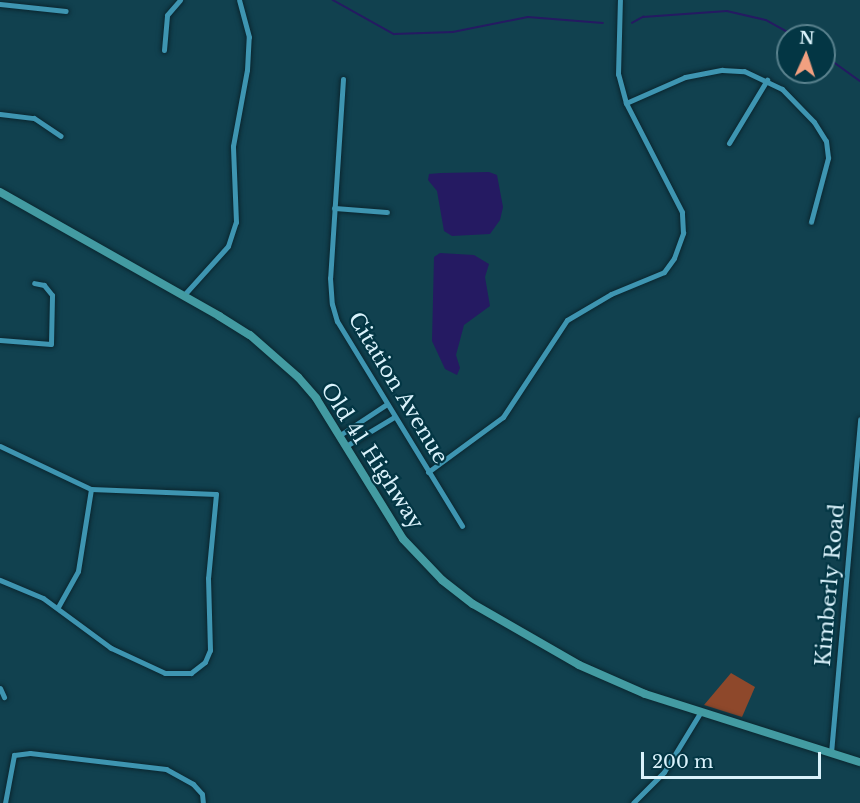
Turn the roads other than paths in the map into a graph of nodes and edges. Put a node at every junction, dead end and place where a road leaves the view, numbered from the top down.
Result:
1 (180, 0) edge
2 (239, 0) edge
3 (620, 0) edge
4 (0, 4) edge
5 (66, 11) dead end
6 (164, 50) dead end
7 (343, 79) dead end
8 (767, 80) junction
9 (626, 103) junction
10 (0, 114) edge
11 (61, 136) dead end
12 (729, 143) dead end
13 (0, 192) edge
14 (334, 208) junction
15 (387, 212) dead end
16 (811, 222) dead end
17 (34, 283) dead end
18 (183, 296) junction
19 (0, 340) edge
20 (387, 404) junction
21 (394, 417) junction
22 (860, 419) edge
23 (340, 435) junction
24 (346, 446) junction
25 (0, 447) edge
26 (428, 472) junction
27 (91, 489) junction
28 (462, 526) dead end
29 (0, 580) edge
30 (58, 607) junction
31 (0, 688) edge
32 (3, 697) dead end
33 (700, 713) junction
34 (831, 753) junction
35 (860, 762) edge
36 (5, 803) edge
37 (203, 803) edge
38 (633, 803) edge

1 - 6 street
2 - 18 street
3 - 9 street
4 - 5 street
7 - 14 street, Citation Avenue
8 - 9 street
8 - 12 street
8 - 16 street
9 - 26 street
10 - 11 street
13 - 18 main road, Old 41 Highway
14 - 15 street
14 - 20 street, Citation Avenue
17 - 19 street
18 - 23 main road, Old 41 Highway
20 - 21 street, Citation Avenue
20 - 23 street
21 - 24 street
21 - 26 street, Citation Avenue
22 - 34 street, Kimberly Road
23 - 24 main road, Old 41 Highway
24 - 33 main road, Old 41 Highway
25 - 27 street
26 - 28 street, Citation Avenue
27 - 30 street
27 - 30 street
29 - 30 street
31 - 32 street
33 - 34 main road, Old 41 Highway
33 - 38 street
34 - 35 main road, Old 41 Highway
36 - 37 street

